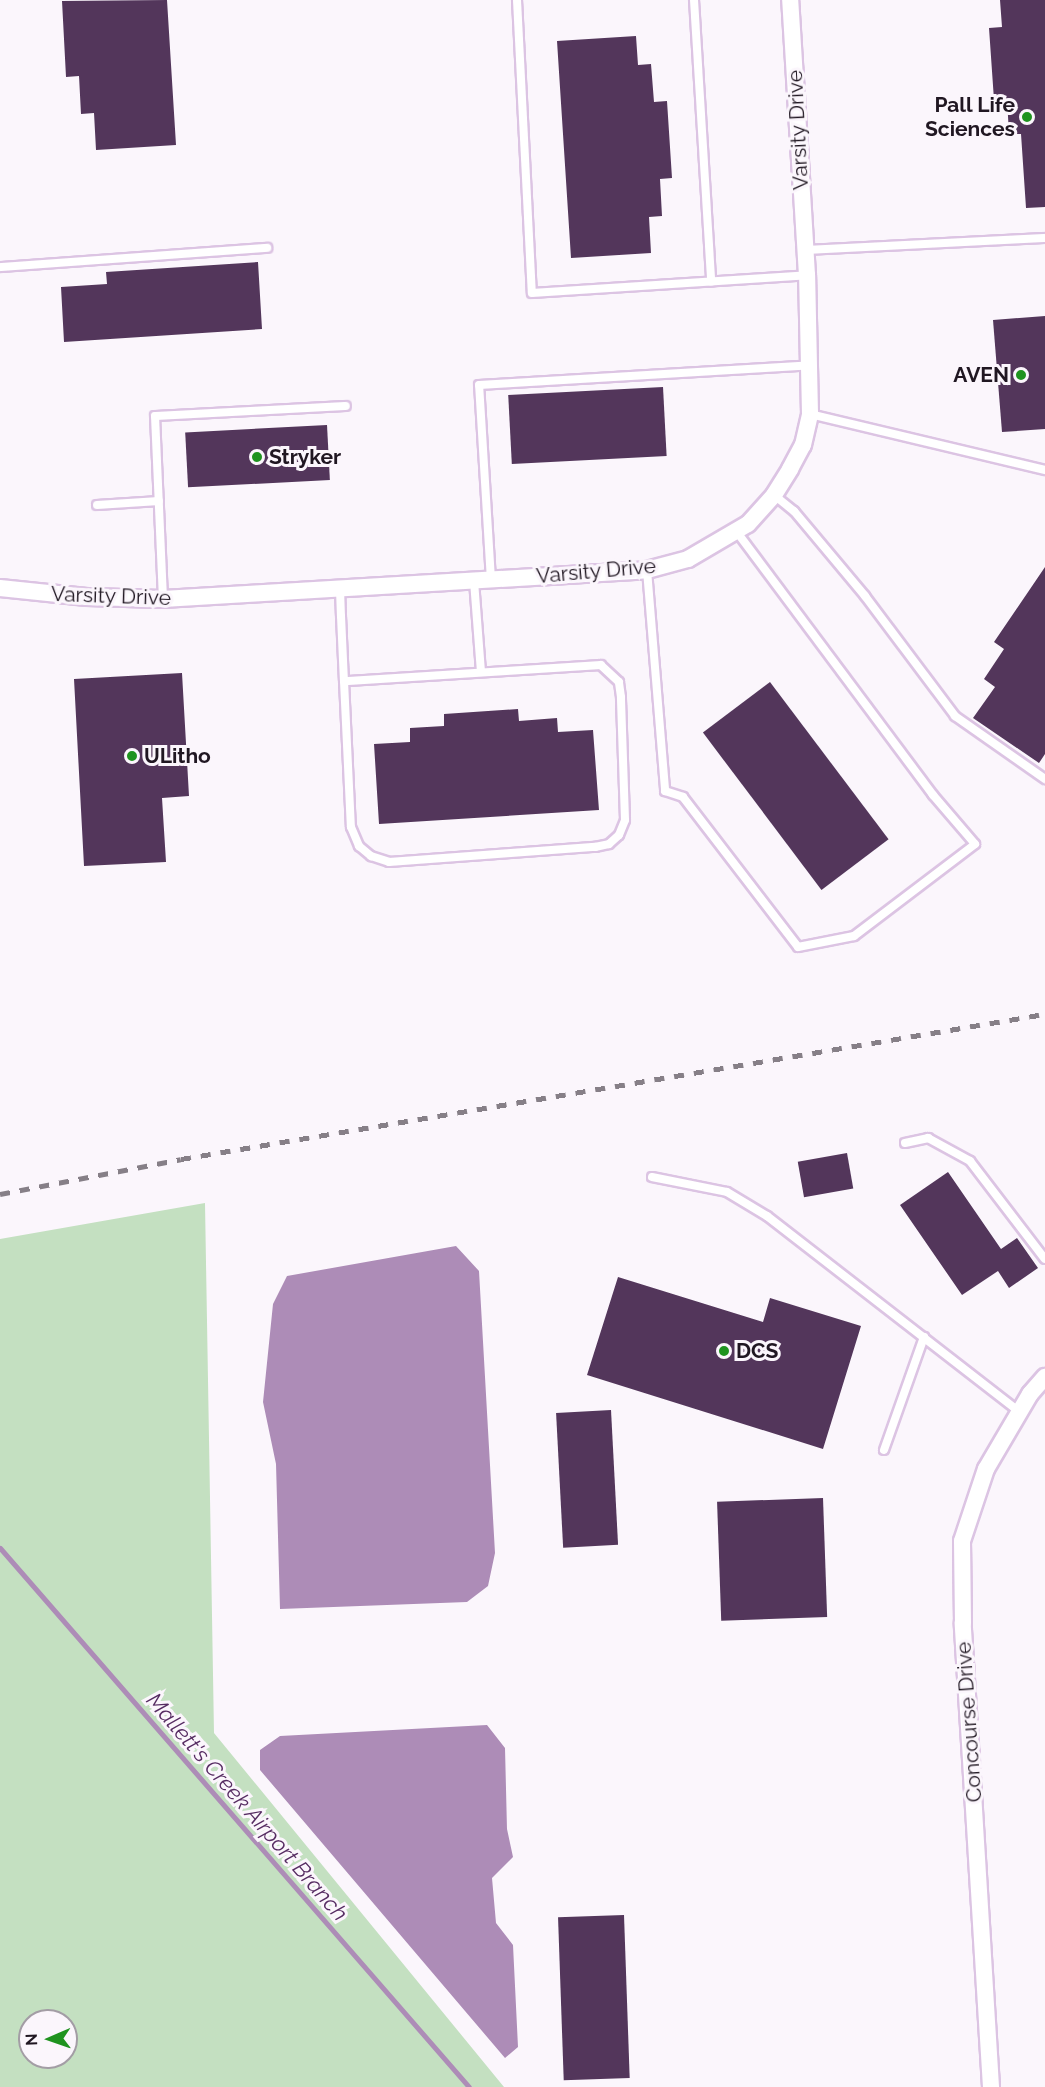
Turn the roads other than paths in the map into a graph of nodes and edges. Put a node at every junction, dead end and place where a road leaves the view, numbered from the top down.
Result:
1 (517, 0) edge
2 (694, 0) edge
3 (790, 0) edge
4 (1045, 238) edge
5 (267, 248) dead end
6 (805, 250) junction
7 (0, 267) edge
8 (807, 275) junction
9 (711, 281) junction
10 (811, 365) junction
11 (346, 406) dead end
12 (810, 414) junction
13 (1045, 470) edge
14 (774, 495) junction
15 (159, 501) junction
16 (97, 505) dead end
17 (737, 531) junction
18 (646, 570) junction
19 (491, 579) junction
20 (474, 581) junction
21 (0, 588) edge
22 (340, 589) junction
23 (163, 599) junction
24 (481, 672) junction
25 (344, 681) junction
26 (1045, 779) edge
27 (905, 1143) dead end
28 (652, 1178) dead end
29 (1045, 1259) edge
30 (924, 1337) junction
31 (1045, 1377) edge
32 (1020, 1412) junction
33 (884, 1450) dead end
34 (992, 2087) edge

1 - 9 lane
2 - 9 lane
3 - 6 street, Varsity Drive
4 - 6 lane
5 - 7 lane
6 - 8 street, Varsity Drive
8 - 9 lane
8 - 10 street, Varsity Drive
10 - 12 street, Varsity Drive
10 - 19 lane
11 - 15 lane
12 - 13 lane
12 - 14 street, Varsity Drive
14 - 17 street, Varsity Drive
14 - 26 lane
15 - 16 lane
15 - 23 lane
17 - 18 street, Varsity Drive
17 - 18 lane
18 - 19 street, Varsity Drive
19 - 20 street, Varsity Drive
20 - 22 street, Varsity Drive
20 - 24 lane
21 - 23 street, Varsity Drive
22 - 23 street, Varsity Drive
22 - 25 lane
24 - 25 lane
24 - 25 lane
27 - 29 lane
28 - 30 lane
30 - 32 lane
30 - 33 lane
31 - 32 street, Concourse Drive
32 - 34 street, Concourse Drive

